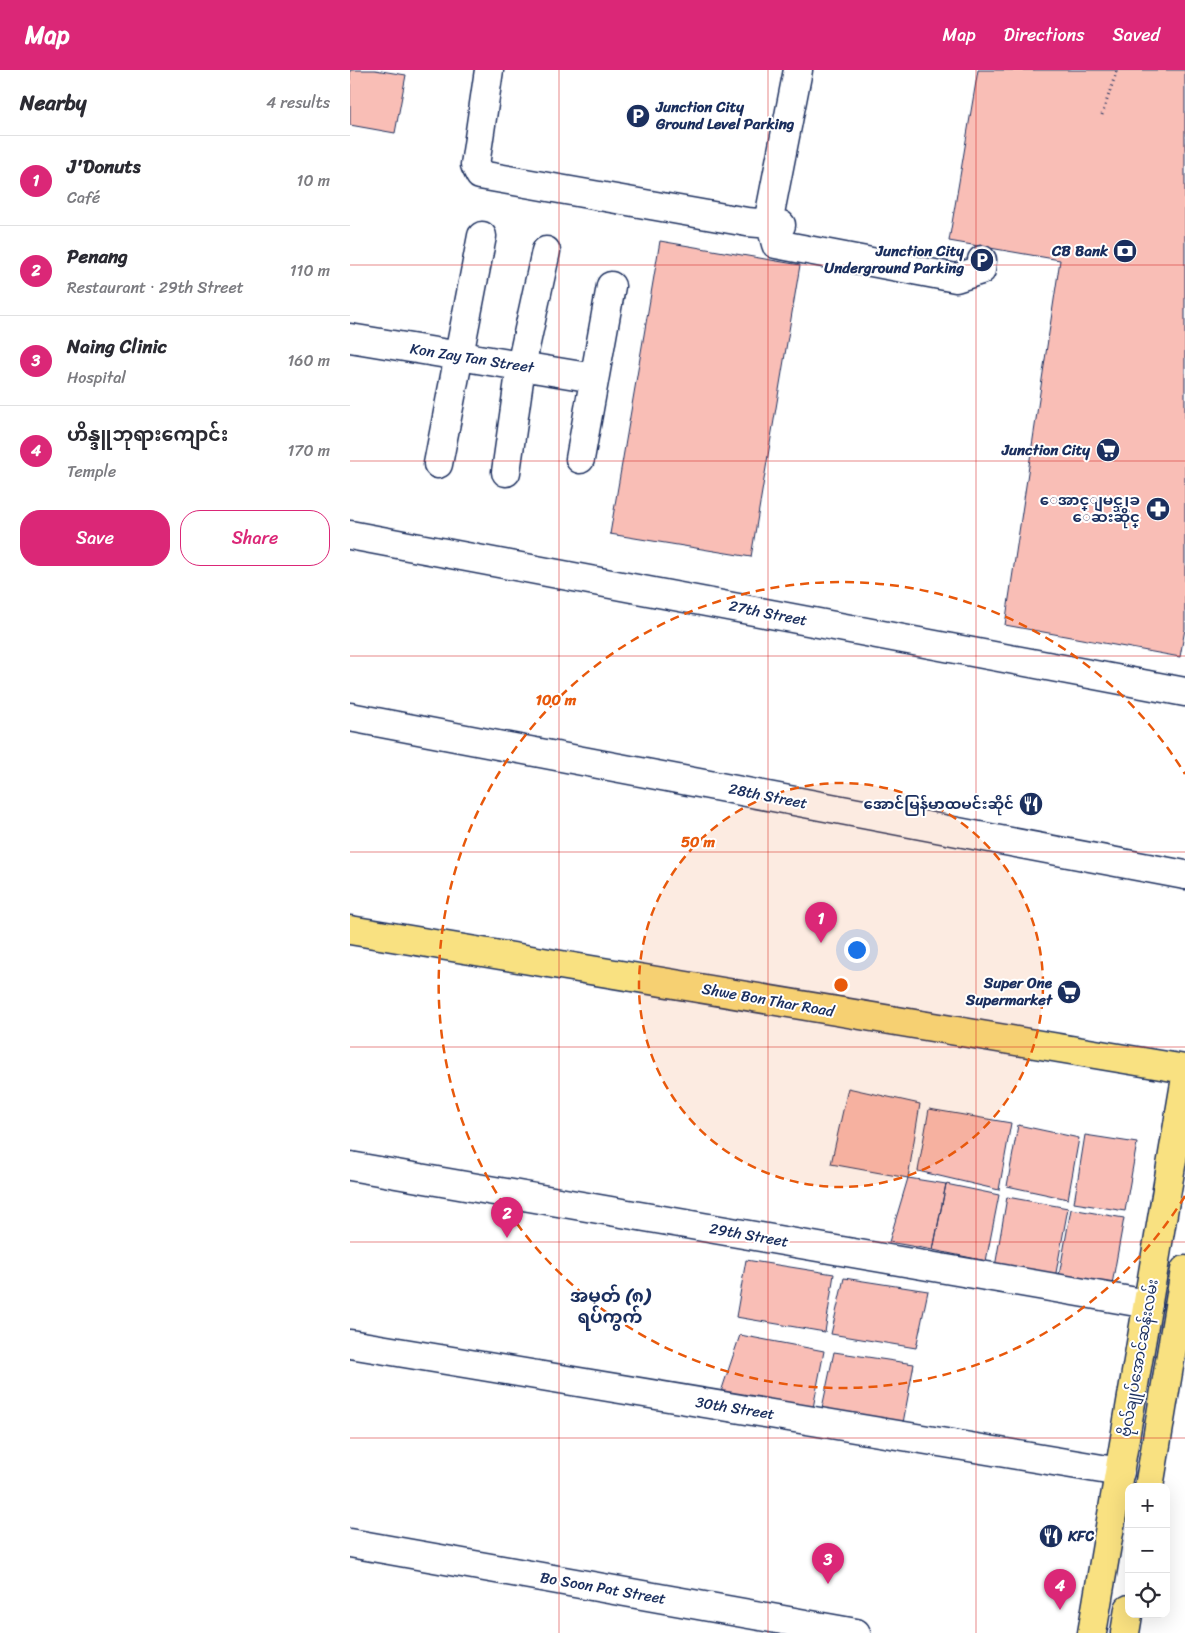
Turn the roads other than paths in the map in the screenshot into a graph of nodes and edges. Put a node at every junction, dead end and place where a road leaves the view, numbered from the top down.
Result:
1 (489, 70) edge
2 (798, 70) edge
3 (776, 225) junction
4 (482, 236) dead end
5 (546, 252) dead end
6 (982, 260) dead end
7 (611, 286) dead end
8 (350, 338) edge
9 (458, 356) junction
10 (521, 366) junction
11 (594, 378) junction
12 (580, 459) dead end
13 (438, 464) dead end
14 (506, 472) dead end
15 (350, 534) edge
16 (1185, 692) edge
17 (350, 717) edge
18 (1185, 876) edge
19 (350, 930) edge
20 (1185, 1070) edge
21 (1185, 1084) edge
22 (350, 1166) edge
23 (1185, 1270) edge
24 (1148, 1304) junction
25 (350, 1344) edge
26 (1127, 1431) junction
27 (1157, 1436) junction
28 (1120, 1472) junction
29 (1150, 1483) edge
30 (350, 1543) edge
31 (1128, 1618) edge
32 (856, 1633) edge
33 (1092, 1633) edge
34 (1125, 1633) edge

1 - 3 street
2 - 3 street
3 - 6 street
4 - 9 street
5 - 10 street
7 - 11 street
8 - 9 street, Kon Zay Tan Street
9 - 10 street, Kon Zay Tan Street
9 - 13 street
10 - 11 street, Kon Zay Tan Street
10 - 14 street
11 - 12 street
15 - 16 street, 27th Street
17 - 18 street, 28th Street
19 - 20 main road, Shwe Bon Thar Road
21 - 24 main road, ဗိုလ်ချုပ်အောင်ဆန်းလမ်း
22 - 24 street, 29th Street
23 - 27 main road, ဗိုလ်ချုပ်အောင်ဆန်းလမ်း
24 - 26 main road, ဗိုလ်ချုပ်အောင်ဆန်းလမ်း
25 - 28 street, 30th Street
26 - 27 main road
26 - 28 main road, ဗိုလ်ချုပ်အောင်ဆန်းလမ်း
27 - 29 main road, ဗိုလ်ချုပ်အောင်ဆန်းလမ်း
28 - 33 main road, ဗိုလ်ချုပ်အောင်ဆန်းလမ်း
30 - 32 street, Bo Soon Pat Street
31 - 34 main road

